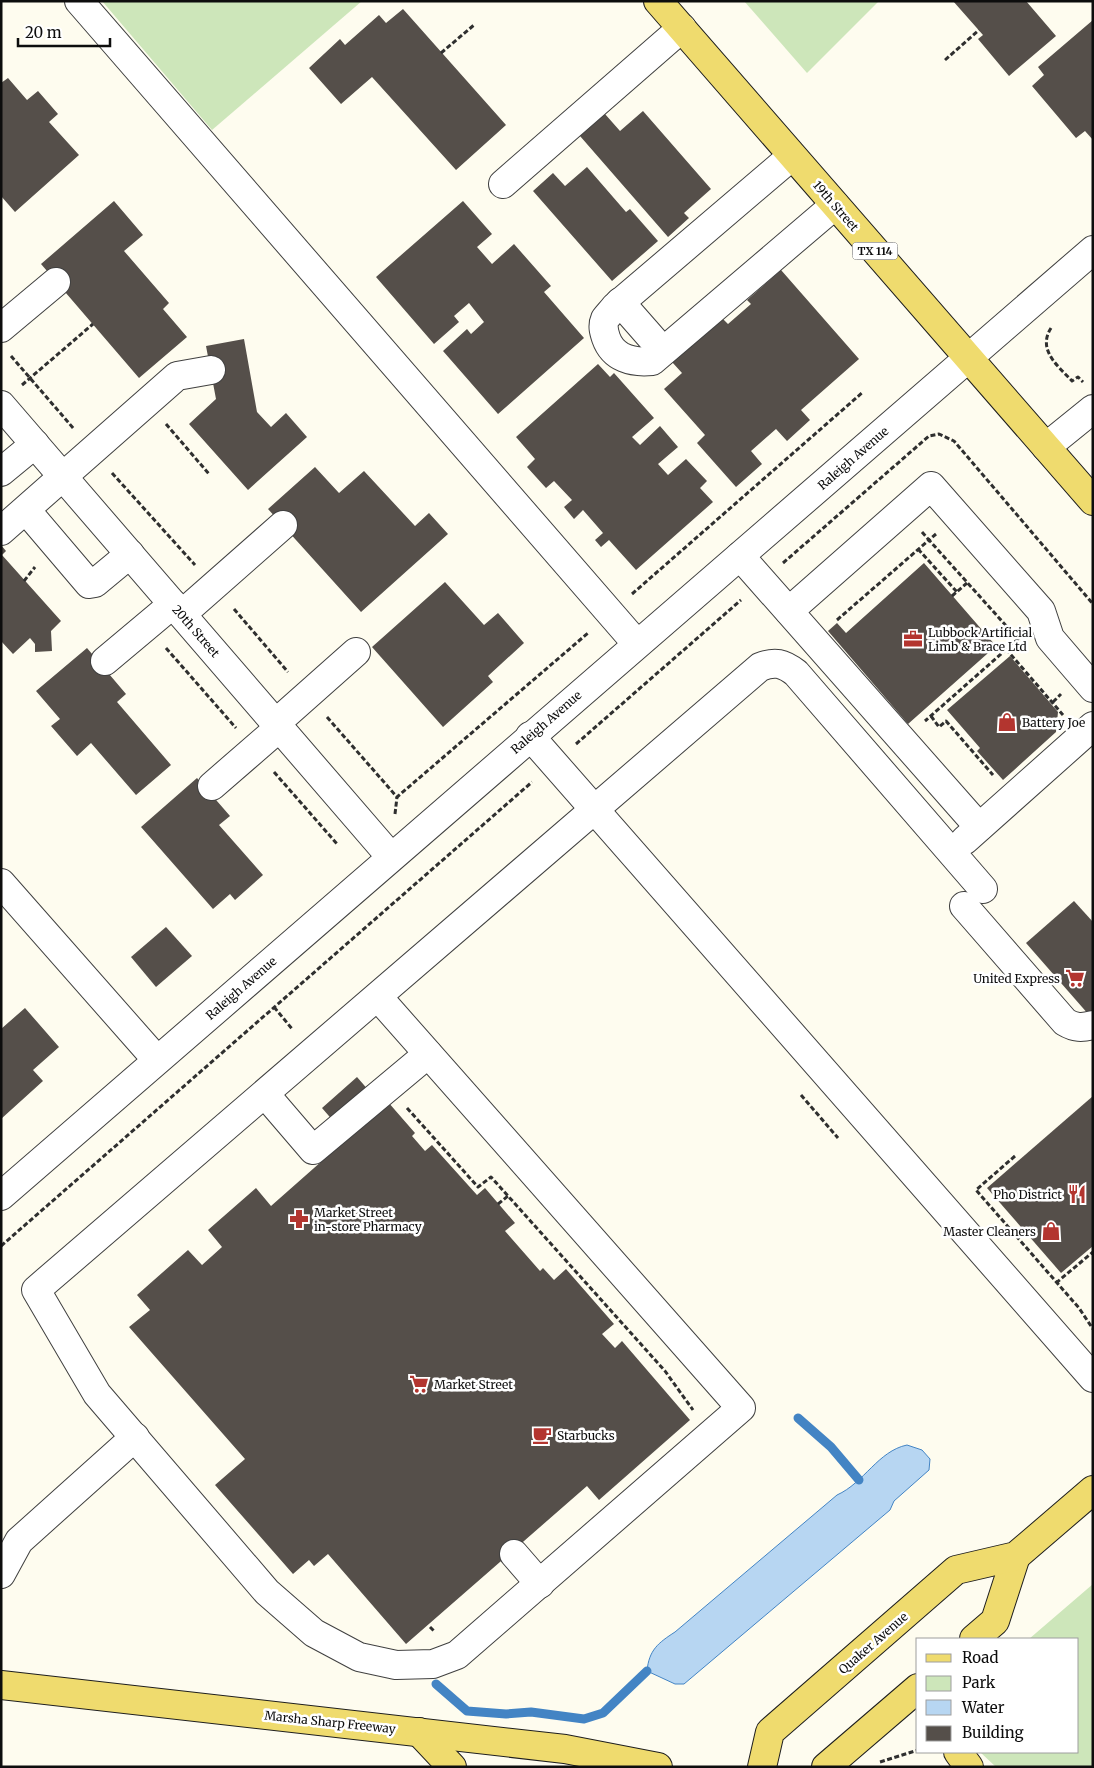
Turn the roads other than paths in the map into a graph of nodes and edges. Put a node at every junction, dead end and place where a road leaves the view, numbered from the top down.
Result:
1 (79, 1) edge
2 (658, 1) edge
3 (682, 28) junction
4 (792, 156) junction
5 (503, 184) dead end
6 (835, 205) junction
7 (1093, 250) edge
8 (56, 282) dead end
9 (620, 302) junction
10 (4, 340) edge
11 (663, 351) junction
12 (968, 358) junction
13 (211, 370) dead end
14 (8, 398) edge
15 (1090, 398) edge
16 (35, 444) junction
17 (1046, 448) junction
18 (1, 472) edge
19 (63, 477) junction
20 (1093, 501) edge
21 (26, 510) junction
22 (283, 525) dead end
23 (1, 531) edge
24 (130, 554) junction
25 (740, 556) junction
26 (177, 609) junction
27 (788, 611) junction
28 (637, 644) junction
29 (356, 652) dead end
30 (105, 662) dead end
31 (1093, 688) edge
32 (1080, 724) edge
33 (278, 725) junction
34 (530, 736) junction
35 (212, 786) dead end
36 (595, 810) junction
37 (980, 828) junction
38 (951, 852) junction
39 (391, 857) junction
40 (1, 883) edge
41 (378, 997) junction
42 (1093, 1025) edge
43 (422, 1047) junction
44 (158, 1060) junction
45 (265, 1094) junction
46 (1, 1196) edge
47 (1093, 1378) edge
48 (135, 1437) junction
49 (1093, 1490) edge
50 (514, 1554) dead end
51 (1016, 1556) junction
52 (1, 1574) edge
53 (540, 1584) junction
54 (975, 1638) edge
55 (1, 1685) edge
56 (916, 1690) edge
57 (419, 1732) junction
58 (959, 1753) edge
59 (452, 1767) edge
60 (658, 1767) edge
61 (762, 1767) edge
62 (826, 1767) edge
63 (969, 1767) edge

1 - 28 street
2 - 3 main road, 19th Street / TX 114
3 - 4 main road, 19th Street / TX 114
3 - 5 street
4 - 6 main road, 19th Street / TX 114
4 - 9 street
6 - 11 street
6 - 12 main road, 19th Street / TX 114
7 - 12 street, Raleigh Avenue
8 - 10 street
9 - 11 street
9 - 11 street
12 - 17 main road, 19th Street / TX 114
12 - 25 street, Raleigh Avenue
13 - 19 street
14 - 16 street, 20th Street
15 - 17 street
16 - 18 street
16 - 19 street, 20th Street
17 - 20 main road, 19th Street / TX 114
19 - 21 street
19 - 24 street, 20th Street
21 - 23 street
21 - 24 street
22 - 26 street
24 - 26 street, 20th Street
25 - 27 street
25 - 28 street, Raleigh Avenue
26 - 30 street
26 - 33 street, 20th Street
27 - 31 street
27 - 37 street
28 - 34 street, Raleigh Avenue
29 - 33 street
32 - 37 street
33 - 35 street
33 - 39 street, 20th Street
34 - 36 street
34 - 39 street, Raleigh Avenue
36 - 38 street
36 - 41 street
36 - 47 street
37 - 38 street
38 - 42 street
39 - 44 street, Raleigh Avenue
40 - 44 street
41 - 43 street
41 - 45 street
43 - 45 street
43 - 53 street
44 - 46 street, Raleigh Avenue
45 - 48 street
48 - 52 street
48 - 53 street
49 - 51 main road, Quaker Avenue
50 - 53 street
51 - 54 main road
51 - 61 main road, Quaker Avenue
55 - 57 main road, Marsha Sharp Freeway
56 - 62 main road
57 - 59 main road
57 - 60 main road, Marsha Sharp Freeway
58 - 63 main road

